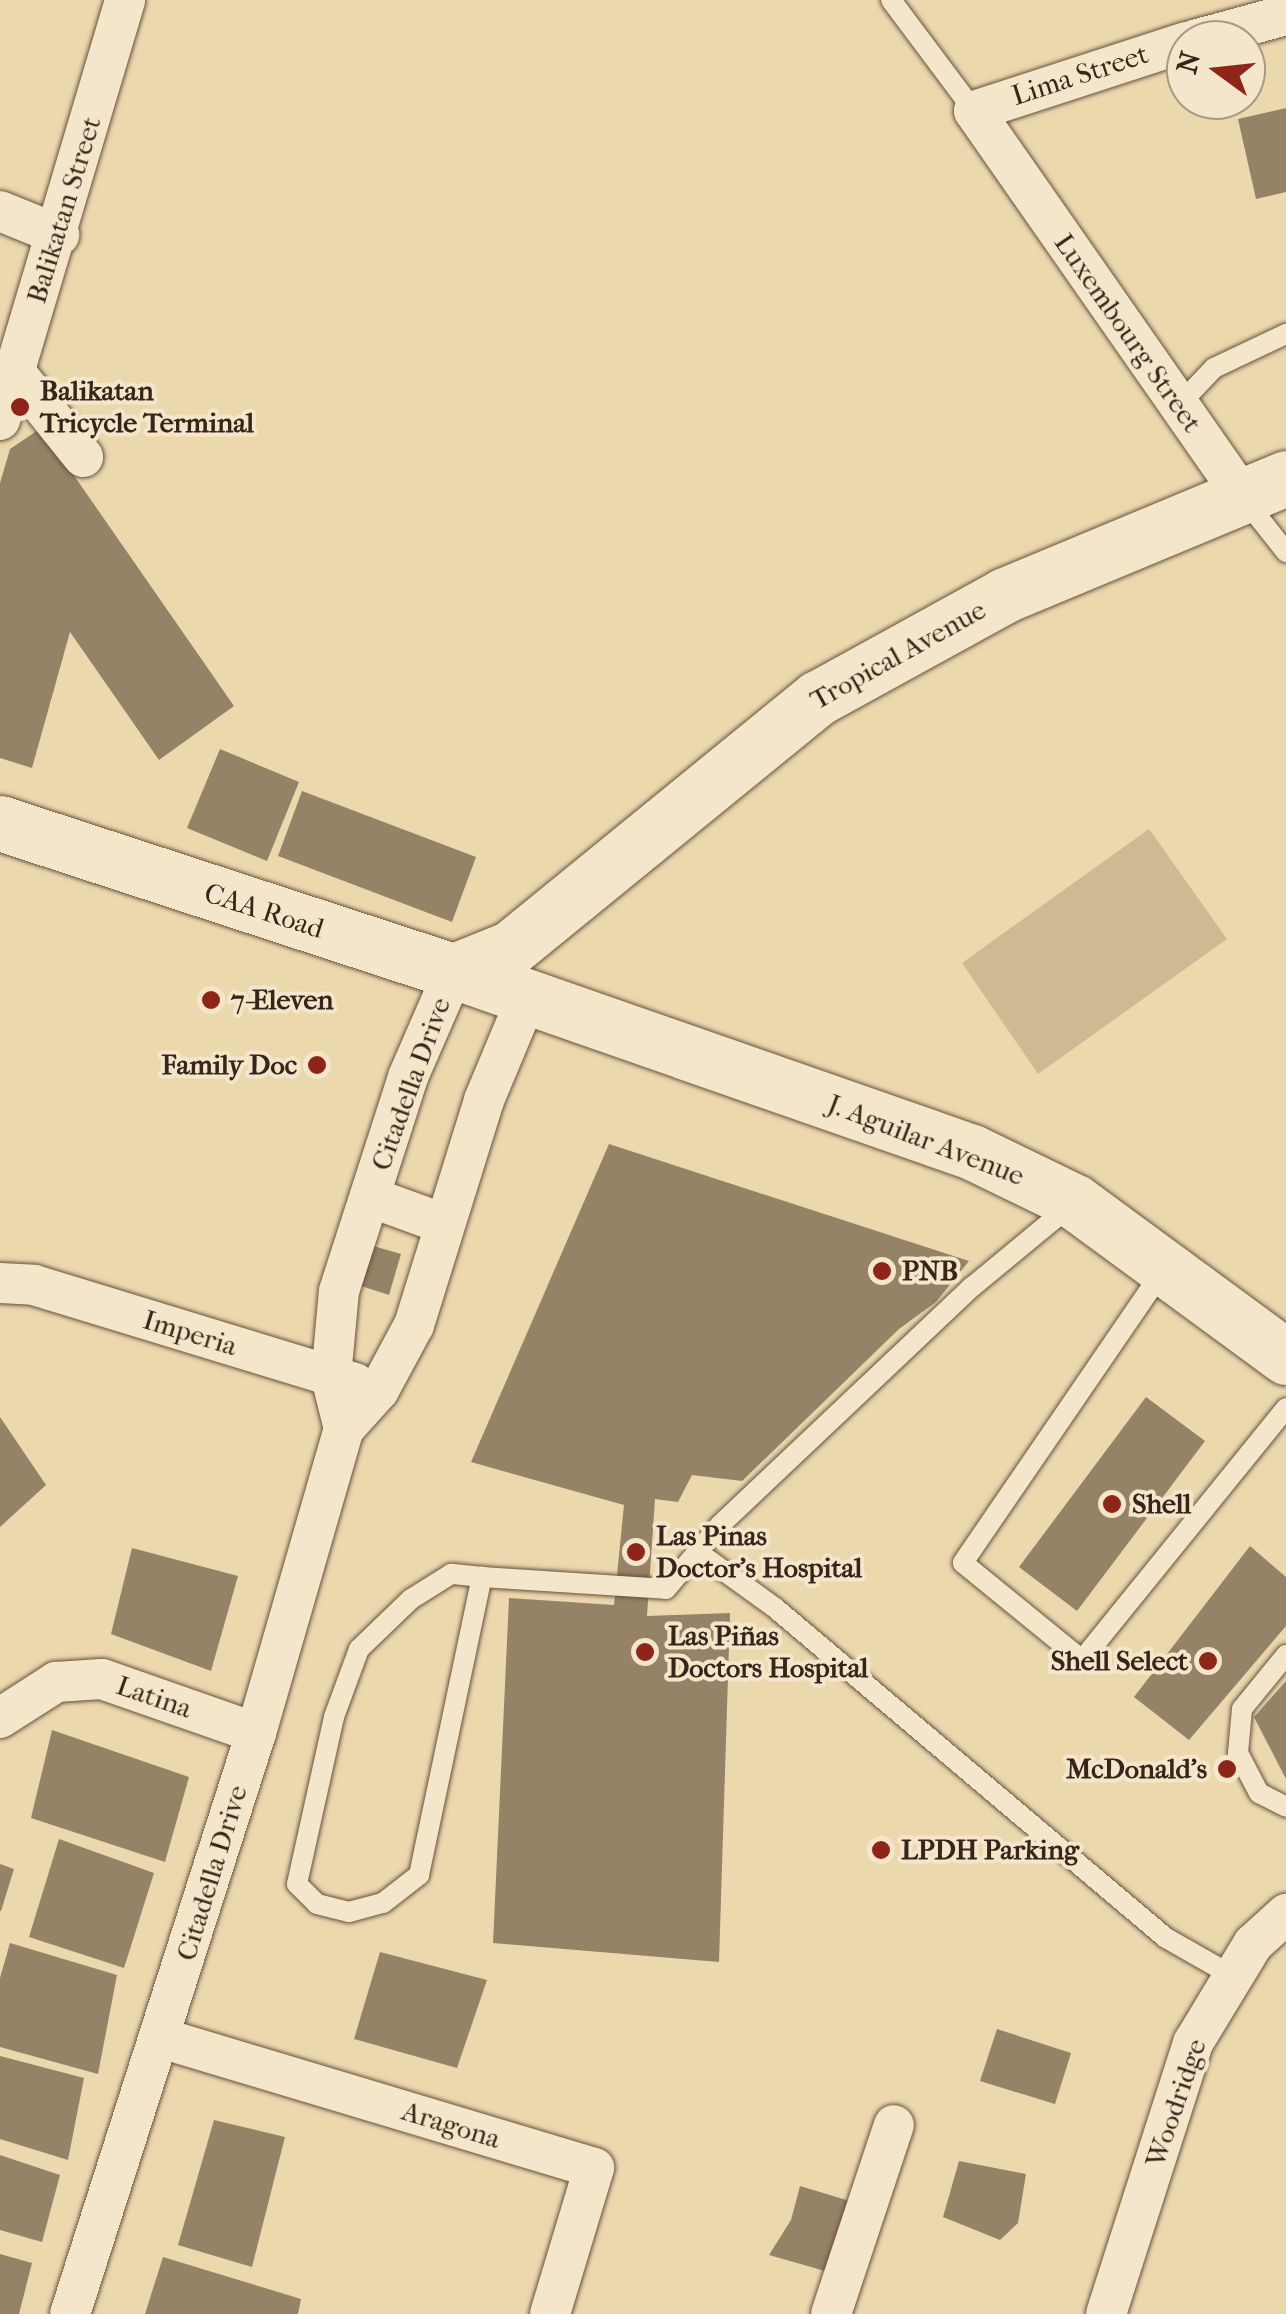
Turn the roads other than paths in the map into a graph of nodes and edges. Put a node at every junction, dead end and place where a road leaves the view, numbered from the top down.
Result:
1 (126, 0) edge
2 (891, 0) edge
3 (1166, 49) edge
4 (974, 111) junction
5 (0, 211) edge
6 (59, 235) junction
7 (1286, 334) edge
8 (15, 372) junction
9 (1179, 405) junction
10 (0, 420) edge
11 (83, 457) dead end
12 (1263, 486) edge
13 (1286, 552) edge
14 (1, 825) edge
15 (454, 971) junction
16 (519, 972) junction
17 (370, 1198) junction
18 (1075, 1202) junction
19 (444, 1224) junction
20 (1165, 1268) junction
21 (0, 1283) edge
22 (1286, 1357) edge
23 (332, 1377) junction
24 (380, 1390) junction
25 (1286, 1408) edge
26 (344, 1429) junction
27 (699, 1553) junction
28 (482, 1576) junction
29 (1286, 1655) edge
30 (0, 1718) edge
31 (256, 1733) junction
32 (1286, 1807) edge
33 (1286, 1914) edge
34 (1231, 1975) junction
35 (161, 2038) junction
36 (894, 2125) dead end
37 (70, 2314) edge
38 (550, 2314) edge
39 (831, 2314) edge
40 (1106, 2314) edge

1 - 6 street, Balikatan Street
2 - 4 lane
3 - 4 street, Lima Street
4 - 9 street, Luxembourg Street
5 - 6 street
6 - 8 street, Balikatan Street
7 - 9 lane
8 - 10 street, Balikatan Street
8 - 11 street
9 - 12 street, Luxembourg Street
12 - 13 lane, Luxembourg Street
12 - 16 main road, Tropical Avenue
14 - 15 main road, CAA Road
15 - 16 main road, Tropical Avenue
15 - 17 street, Citadella Drive
16 - 18 main road, J. Aguilar Avenue
16 - 19 street, Citadella Drive
17 - 19 street, Citadella Drive
17 - 23 street, Citadella Drive
18 - 20 main road, J. Aguilar Avenue
18 - 27 lane
19 - 24 street, Citadella Drive
20 - 22 main road, J. Aguilar Avenue
20 - 25 lane
21 - 23 street, Imperia
23 - 24 street, Imperia
23 - 26 street, Citadella Drive
24 - 26 street, Citadella Drive
26 - 31 street, Citadella Drive
27 - 28 lane
27 - 34 lane
28 - 28 lane
29 - 32 lane
30 - 31 street, Latina
31 - 35 street, Citadella Drive
33 - 34 street, Woodridge
34 - 40 street, Woodridge
35 - 37 street, Citadella Drive
35 - 38 street, Aragona
36 - 39 street

